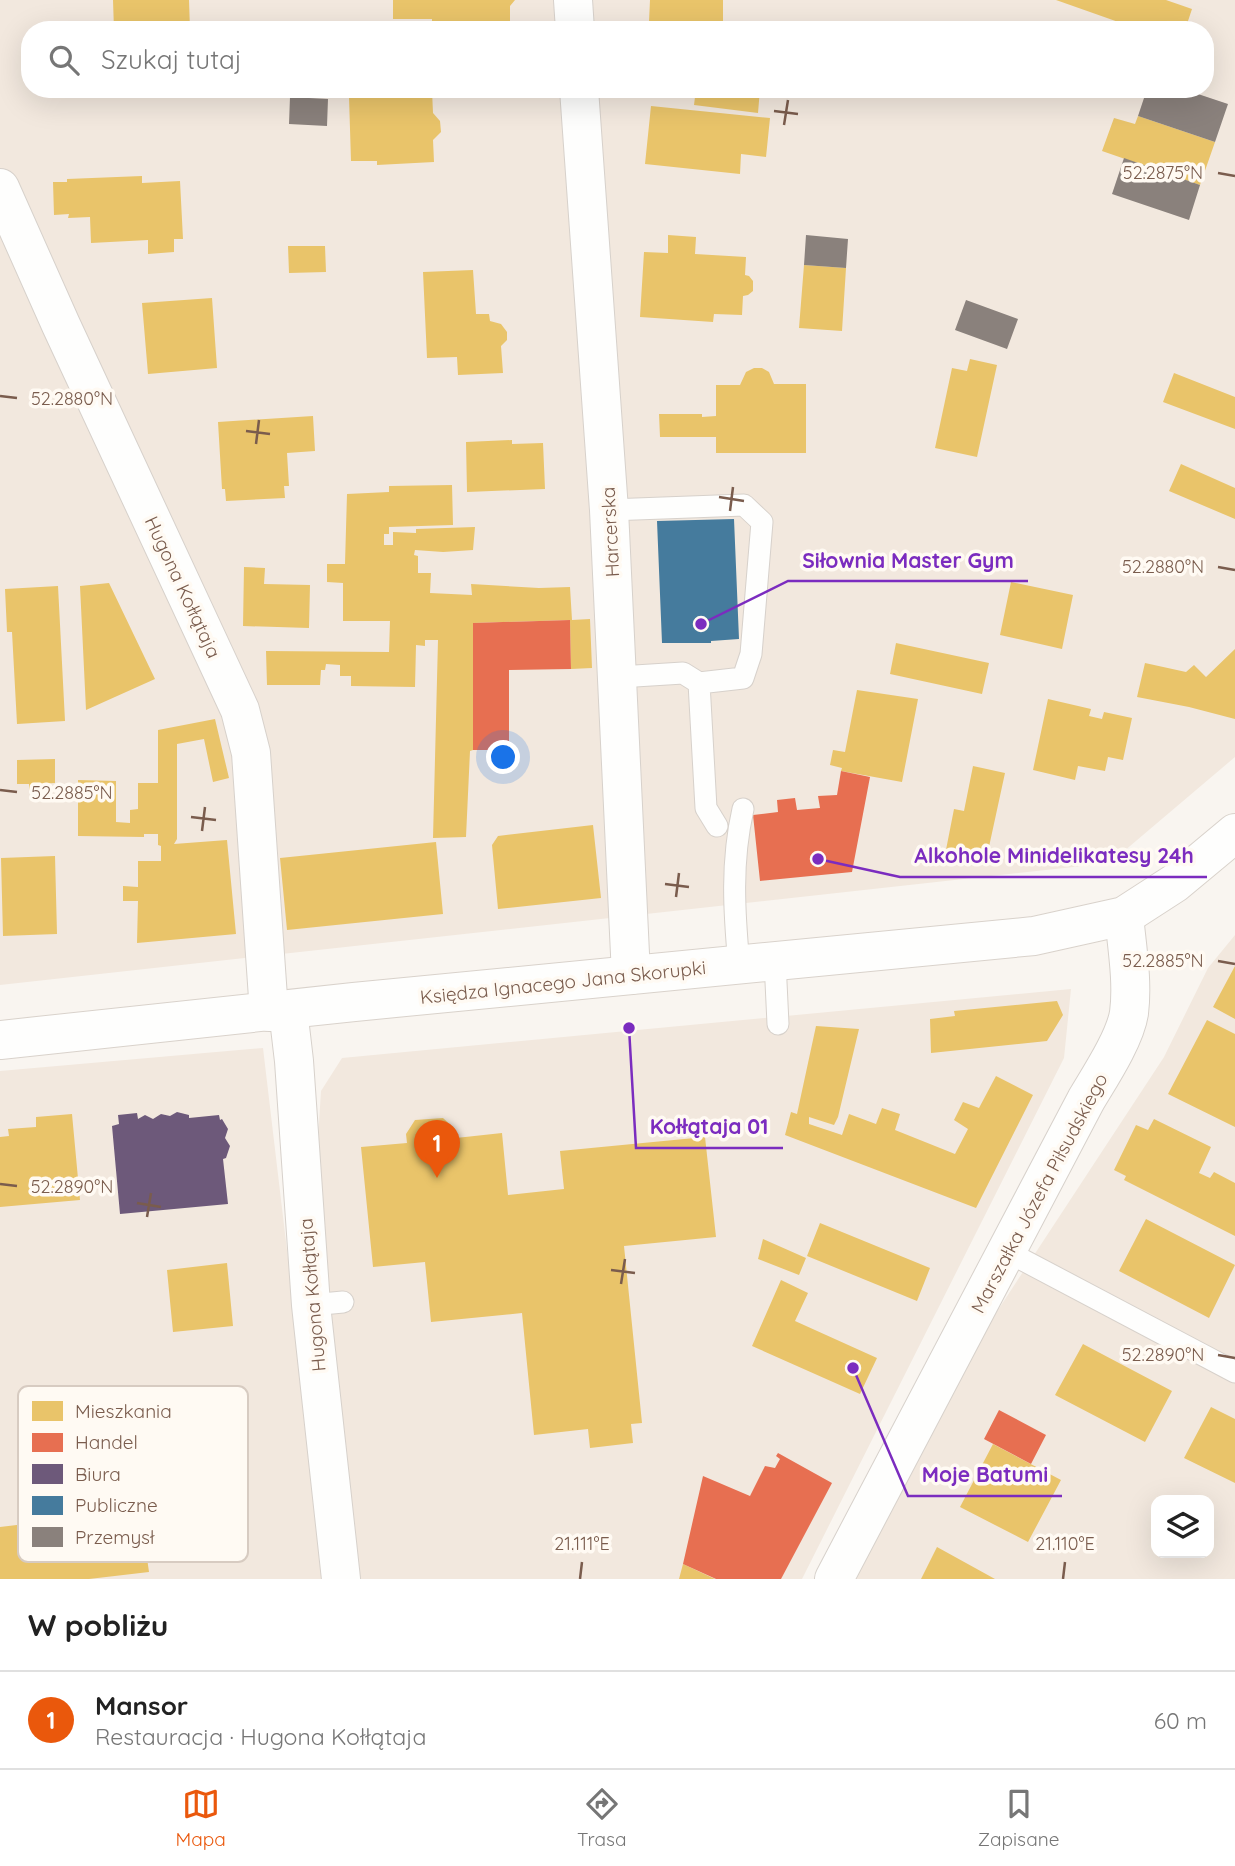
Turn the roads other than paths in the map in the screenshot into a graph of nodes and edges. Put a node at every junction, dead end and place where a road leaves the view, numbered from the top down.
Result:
1 (573, 0) edge
2 (574, 21) edge
3 (580, 98) edge
4 (0, 188) edge
5 (609, 510) junction
6 (619, 677) junction
7 (699, 682) junction
8 (743, 809) dead end
9 (718, 826) dead end
10 (1232, 841) edge
11 (1124, 916) junction
12 (757, 963) junction
13 (631, 975) junction
14 (279, 1011) junction
15 (778, 1024) dead end
16 (0, 1040) edge
17 (1006, 1251) junction
18 (1235, 1372) edge
19 (341, 1579) edge
20 (834, 1579) edge

1 - 2 street
3 - 5 street, Harcerska
4 - 14 street, Hugona Kołłątaja
5 - 6 street, Harcerska
5 - 7 lane
6 - 7 lane
6 - 13 street, Harcerska
7 - 9 lane
8 - 12 lane
10 - 11 street
11 - 12 street, Księdza Ignacego Jana Skorupki
11 - 17 street, Marszałka Józefa Piłsudskiego
12 - 13 street, Księdza Ignacego Jana Skorupki
12 - 15 lane
13 - 14 street, Księdza Ignacego Jana Skorupki
14 - 16 street, Księdza Ignacego Jana Skorupki
14 - 19 street, Hugona Kołłątaja
17 - 18 lane
17 - 20 street, Marszałka Józefa Piłsudskiego

